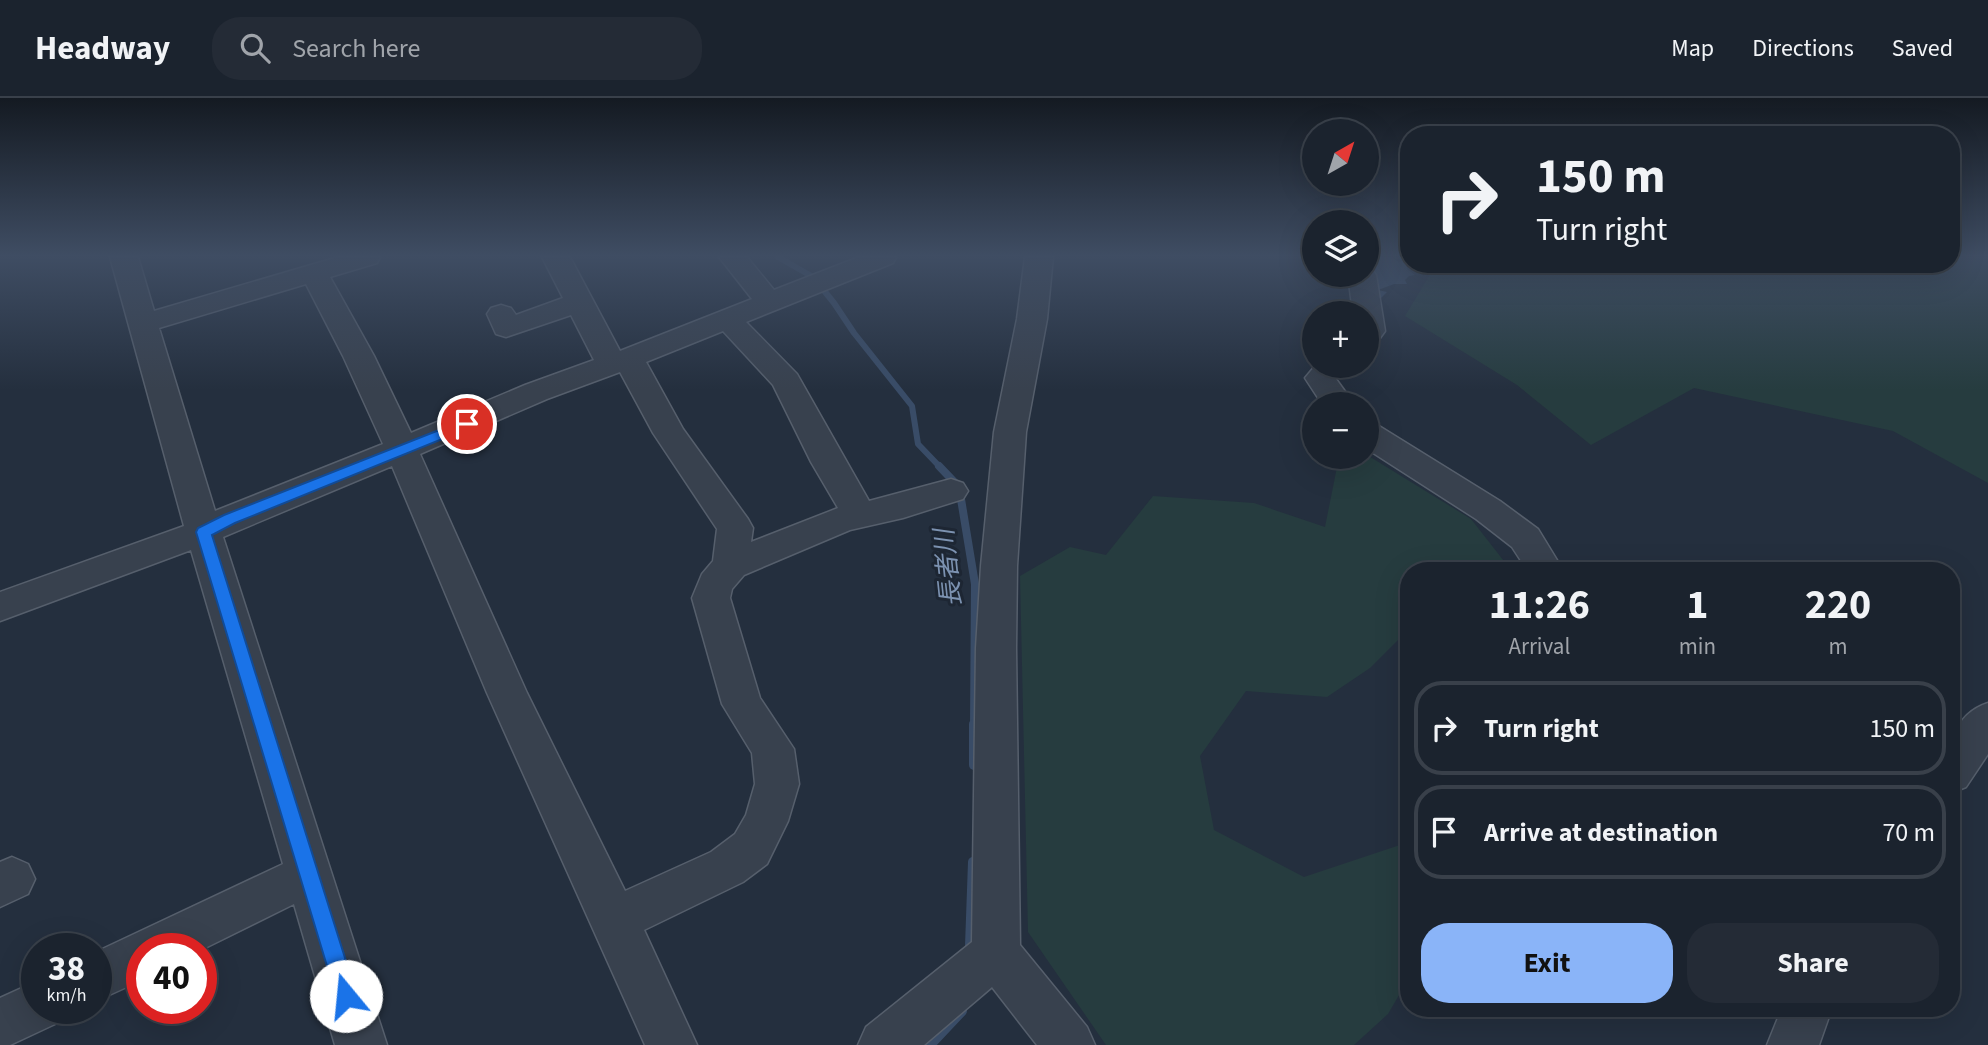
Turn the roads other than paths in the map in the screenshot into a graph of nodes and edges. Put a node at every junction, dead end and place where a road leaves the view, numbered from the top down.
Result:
1 (137, 301) edge
2 (218, 301) edge
3 (334, 301) edge
4 (775, 301) edge
5 (1034, 301) edge
6 (577, 303) joint
7 (770, 303) joint
8 (500, 314) dead end
9 (728, 320) junction
10 (143, 324) junction
11 (618, 363) junction
12 (1379, 442) edge
13 (401, 450) junction
14 (951, 491) dead end
15 (859, 515) junction
16 (204, 532) junction
17 (1540, 562) edge
18 (731, 565) junction
19 (0, 607) edge
20 (1988, 720) edge
21 (1960, 760) edge
22 (309, 874) junction
23 (615, 920) junction
24 (186, 933) edge
25 (996, 953) junction
26 (21, 1014) edge
27 (1804, 1017) edge
28 (0, 1024) edge
29 (361, 1045) edge
30 (671, 1045) edge
31 (884, 1045) edge
32 (1069, 1045) edge
33 (1793, 1045) edge

1 - 10 street
2 - 10 street
3 - 13 street
4 - 7 street
5 - 25 street
6 - 8 street
6 - 11 street
7 - 9 street
9 - 11 street
9 - 15 street
10 - 16 street
11 - 13 street
11 - 18 street
12 - 17 street
13 - 16 street
13 - 23 street
14 - 15 street
15 - 18 street
16 - 19 street
16 - 22 street
18 - 23 street
20 - 21 street
22 - 24 street
22 - 29 street
23 - 30 street
25 - 31 street
25 - 32 street
26 - 28 street
27 - 33 street

